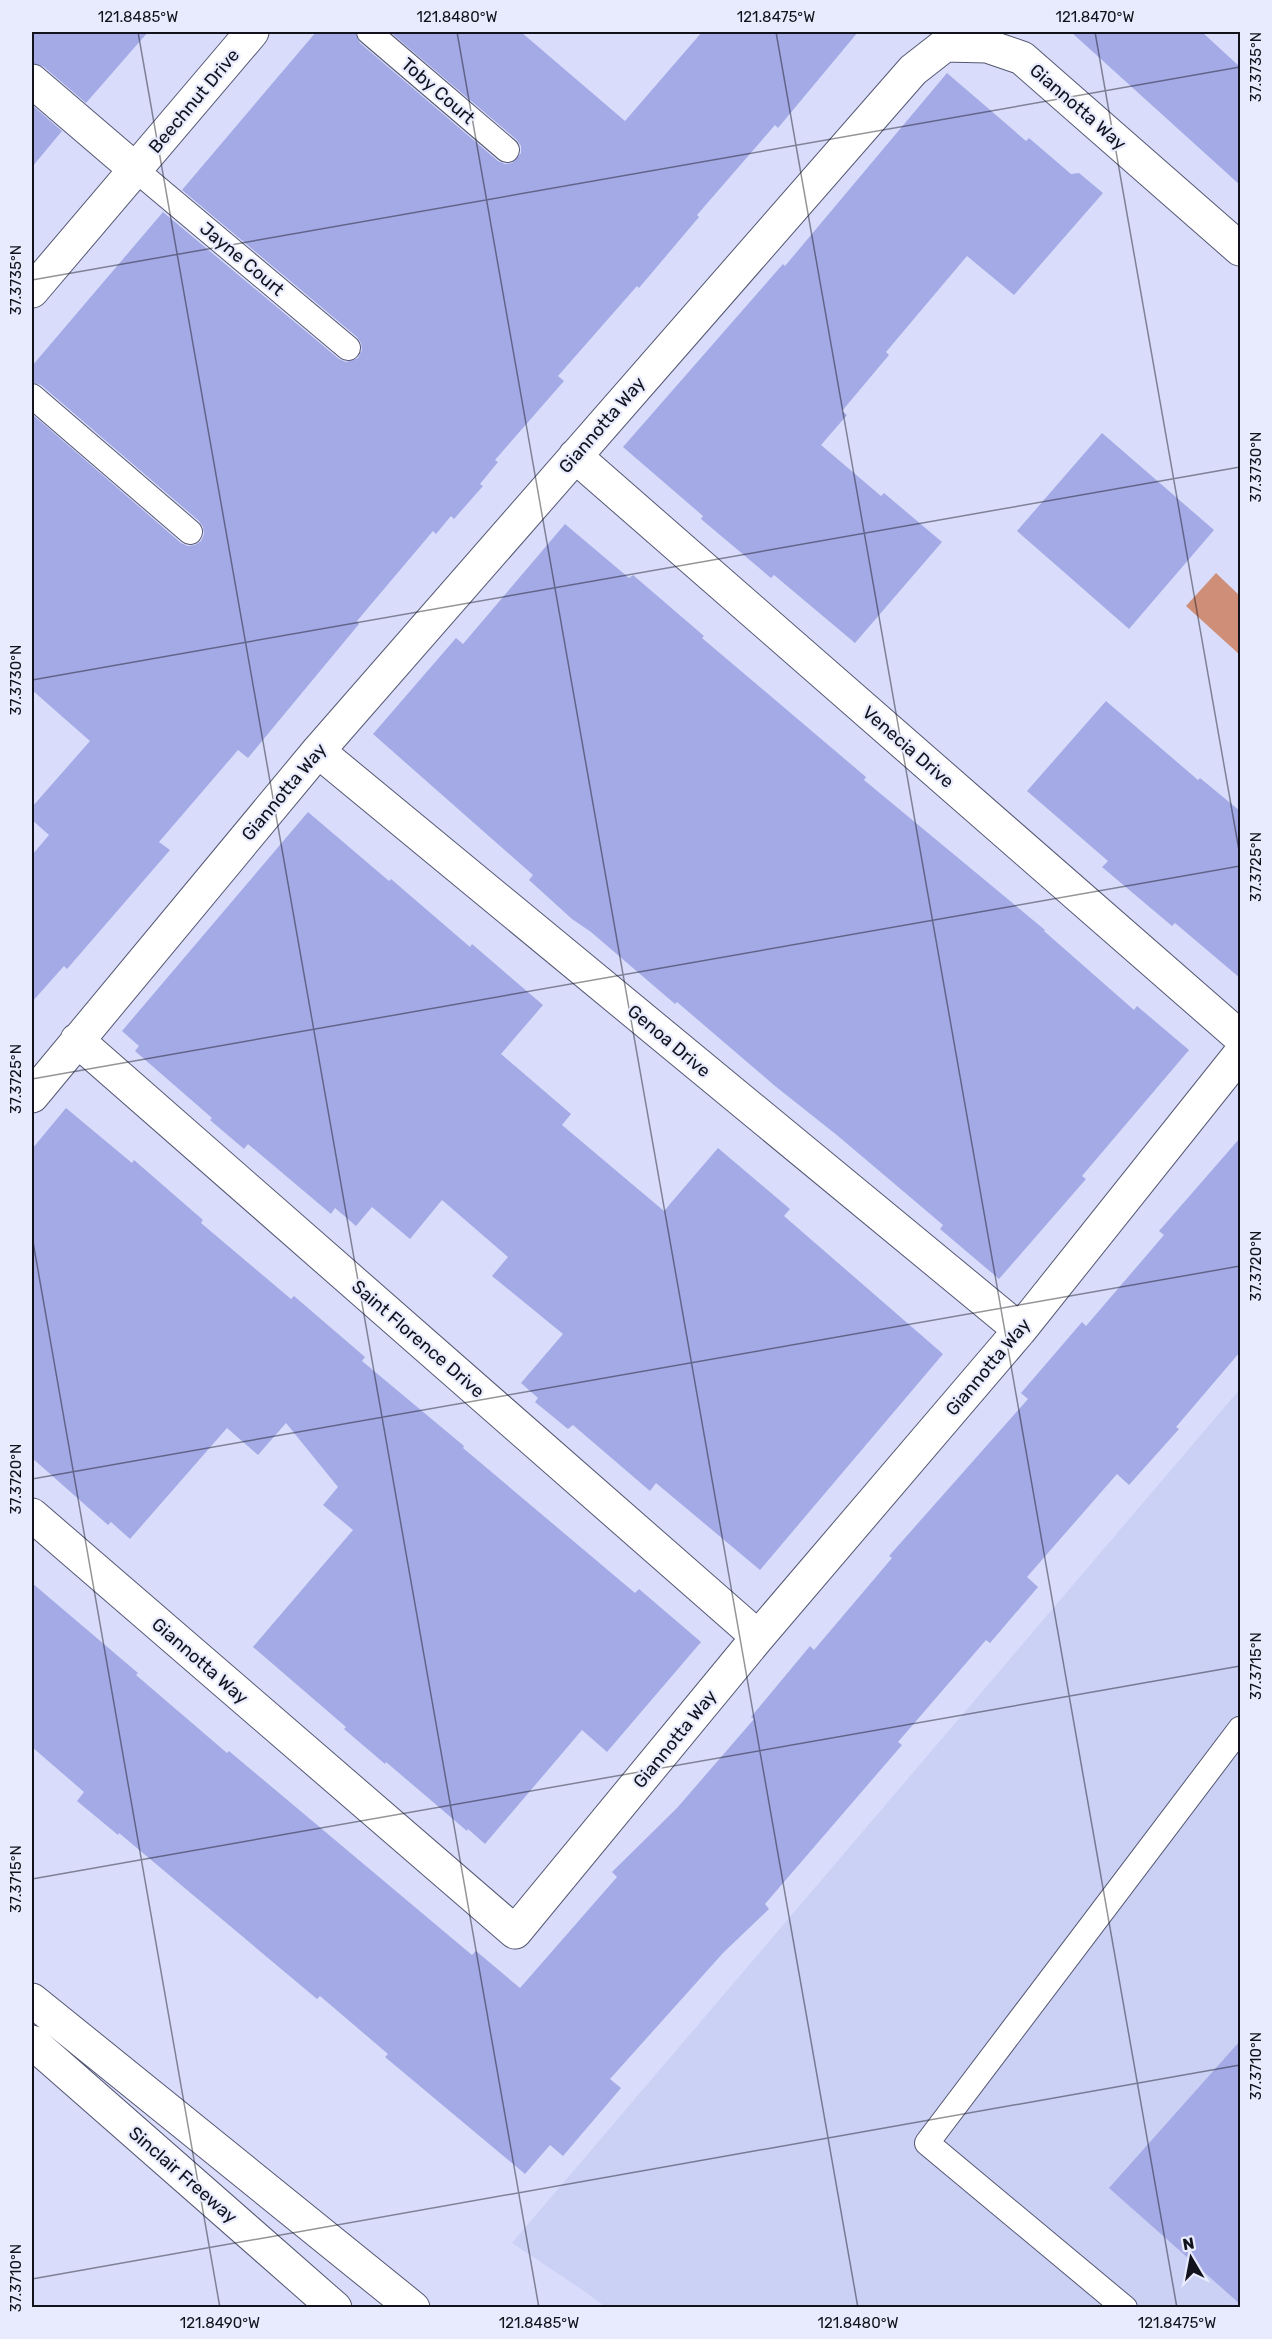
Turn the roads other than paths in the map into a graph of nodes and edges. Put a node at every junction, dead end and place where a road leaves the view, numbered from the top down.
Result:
1 (252, 32) edge
2 (369, 32) edge
3 (32, 81) edge
4 (507, 150) dead end
5 (136, 170) junction
6 (1240, 249) edge
7 (32, 291) edge
8 (348, 348) dead end
9 (32, 396) edge
10 (575, 456) junction
11 (190, 532) dead end
12 (318, 751) junction
13 (1240, 1037) edge
14 (77, 1040) junction
15 (1240, 1054) edge
16 (32, 1096) edge
17 (1020, 1330) junction
18 (32, 1515) edge
19 (758, 1637) junction
20 (1240, 1729) edge
21 (32, 2000) edge
22 (32, 2042) edge
23 (335, 2307) edge
24 (413, 2307) edge
25 (1125, 2307) edge

1 - 5 main road, Beechnut Drive
2 - 4 lane, Toby Court
3 - 5 main road
5 - 7 main road, Beechnut Drive
5 - 8 lane, Jayne Court
6 - 10 main road, Giannotta Way
9 - 11 lane
10 - 12 main road, Giannotta Way
10 - 13 main road, Venecia Drive
12 - 14 main road, Giannotta Way
12 - 17 main road, Genoa Drive
14 - 16 main road, Giannotta Way
14 - 19 main road, Saint Florence Drive
15 - 17 main road, Giannotta Way
17 - 19 main road, Giannotta Way
18 - 19 main road, Giannotta Way
20 - 25 lane
21 - 24 main road
22 - 23 main road, Sinclair Freeway

